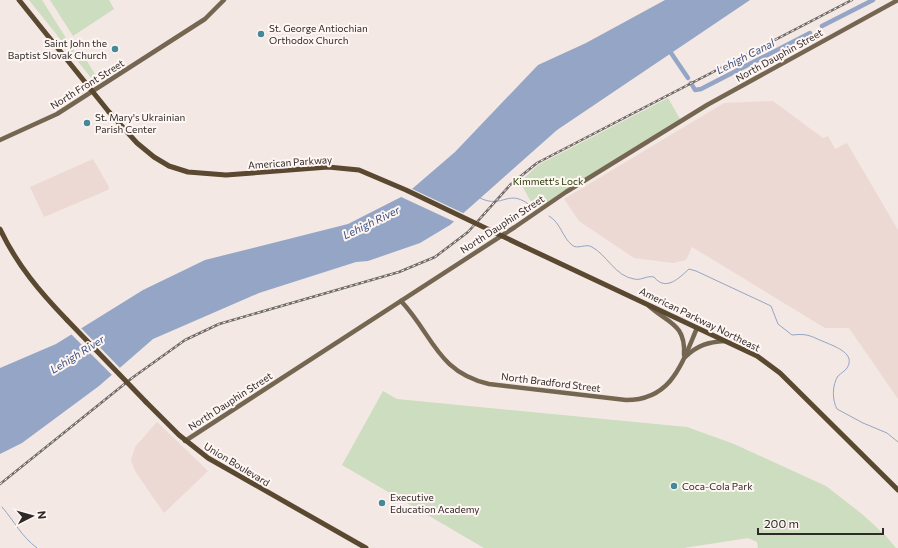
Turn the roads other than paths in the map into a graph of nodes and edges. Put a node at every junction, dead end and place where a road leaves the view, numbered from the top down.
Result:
1 (19, 0) edge
2 (224, 0) edge
3 (898, 0) edge
4 (92, 92) junction
5 (0, 140) edge
6 (0, 230) edge
7 (525, 247) joint
8 (401, 301) junction
9 (644, 302) junction
10 (697, 328) junction
11 (725, 341) junction
12 (684, 358) junction
13 (185, 440) junction
14 (898, 490) edge
15 (366, 548) edge

1 - 4 main road
2 - 4 street, North Front Street
3 - 8 street, North Dauphin Street
4 - 5 street, North Front Street
4 - 7 main road, American Parkway, bridge
6 - 13 main road, Union Boulevard, bridge
7 - 9 main road, American Parkway Northeast
8 - 12 street, North Bradford Street
8 - 13 street, North Dauphin Street
9 - 10 main road, American Parkway Northeast
9 - 12 street
10 - 11 main road, American Parkway Northeast
10 - 12 street, North Bradford Street
11 - 12 street
11 - 14 main road, American Parkway Northeast
13 - 15 main road, Union Boulevard

